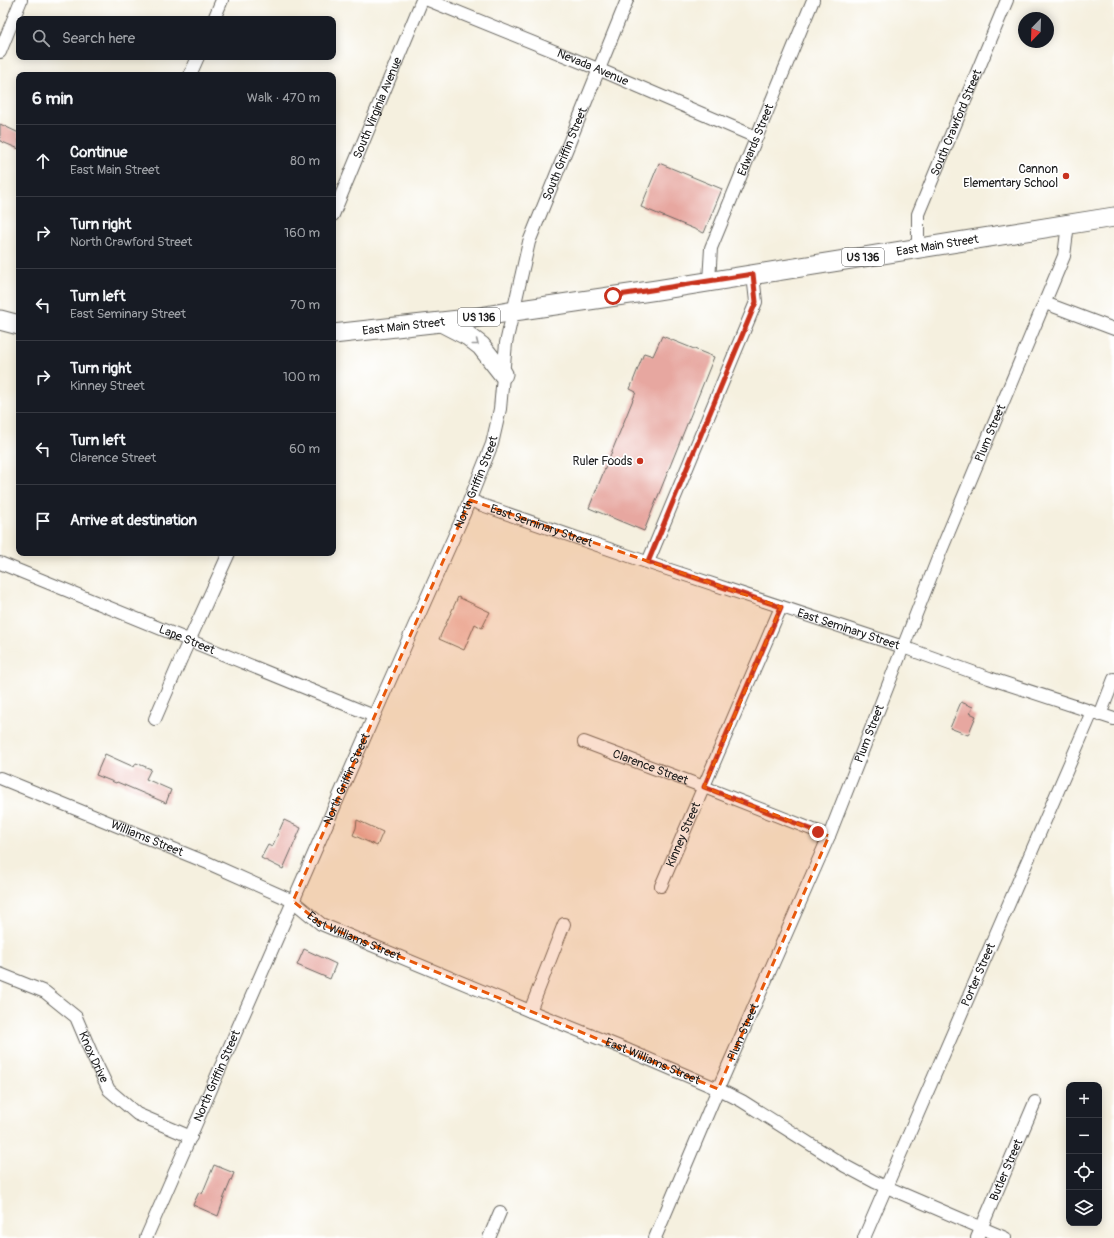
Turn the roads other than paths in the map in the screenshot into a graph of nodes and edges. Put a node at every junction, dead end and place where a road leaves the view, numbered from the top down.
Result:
1 (21, 0) edge
2 (222, 0) edge
3 (422, 0) edge
4 (428, 0) edge
5 (627, 0) edge
6 (813, 0) edge
7 (1007, 0) edge
8 (215, 16) edge
9 (0, 52) edge
10 (197, 60) edge
11 (598, 70) junction
12 (191, 72) edge
13 (756, 137) junction
14 (336, 208) edge
15 (1114, 217) edge
16 (1068, 224) junction
17 (918, 248) junction
18 (753, 274) junction
19 (709, 281) junction
20 (1045, 303) junction
21 (514, 311) junction
22 (0, 320) edge
23 (443, 322) junction
24 (16, 324) edge
25 (1114, 329) edge
26 (336, 334) edge
27 (503, 374) junction
28 (470, 500) junction
29 (228, 556) edge
30 (648, 562) junction
31 (0, 563) edge
32 (781, 607) junction
33 (190, 641) junction
34 (903, 647) junction
35 (1114, 679) edge
36 (1096, 714) junction
37 (374, 716) junction
38 (156, 719) dead end
39 (1114, 720) edge
40 (584, 742) dead end
41 (0, 778) edge
42 (704, 787) junction
43 (829, 836) junction
44 (661, 886) dead end
45 (293, 901) junction
46 (564, 924) dead end
47 (0, 974) edge
48 (530, 1012) junction
49 (718, 1089) junction
50 (1034, 1102) dead end
51 (191, 1136) junction
52 (886, 1187) junction
53 (500, 1212) dead end
54 (979, 1233) edge
55 (146, 1238) edge
56 (489, 1238) edge
57 (655, 1238) edge
58 (864, 1238) edge
59 (1005, 1238) edge

1 - 9 street
2 - 8 street
3 - 14 street, South Virginia Avenue
4 - 11 street, Nevada Avenue
5 - 11 street, South Griffin Street
6 - 13 street, Edwards Street
7 - 17 street, South Crawford Street
10 - 12 street
11 - 13 street, Nevada Avenue
11 - 21 street, South Griffin Street
13 - 19 street, Edwards Street
15 - 16 main road, East Main Street / US 136
16 - 17 main road, East Main Street / US 136
16 - 20 street, Plum Street
17 - 18 main road, East Main Street / US 136
18 - 19 main road, East Main Street / US 136
18 - 30 street
19 - 21 main road, East Main Street / US 136
20 - 25 street
20 - 34 street, Plum Street
21 - 23 main road, East Main Street / US 136
21 - 27 street, North Griffin Street
22 - 24 main road
23 - 26 main road, East Main Street / US 136
23 -> 27 main road
27 - 28 street, North Griffin Street
28 - 30 street, East Seminary Street
28 - 37 street, North Griffin Street
29 - 33 street
30 - 32 street, East Seminary Street
31 - 33 street, Lape Street
32 - 34 street, East Seminary Street
32 - 42 street, Kinney Street
33 - 37 street, Lape Street
33 - 38 street
34 - 36 street, East Seminary Street
34 - 43 street, Plum Street
35 - 36 street, Porter Street
36 - 39 street, East Seminary Street
36 - 52 street, Porter Street
37 - 45 street, North Griffin Street
40 - 42 street, Clarence Street
41 - 45 street, Williams Street
42 - 43 street, Clarence Street
42 - 44 street, Kinney Street
43 - 49 street, Plum Street
45 - 48 street, East Williams Street
45 - 51 street, North Griffin Street
46 - 48 street
47 - 51 street, Knox Drive
48 - 49 street, East Williams Street
49 - 52 street, East Williams Street
49 - 57 street, Plum Street
50 - 54 street, Butler Street
51 - 55 street, North Griffin Street
52 - 54 street, East Williams Street
52 - 58 street, Porter Street
53 - 56 street
54 - 59 street, East Williams Street

